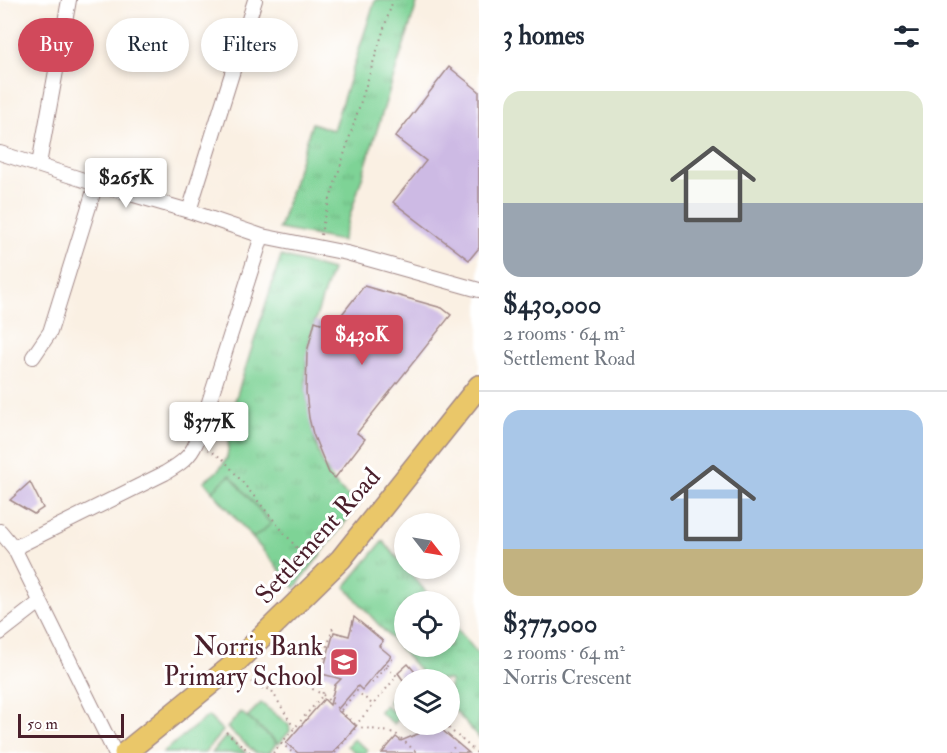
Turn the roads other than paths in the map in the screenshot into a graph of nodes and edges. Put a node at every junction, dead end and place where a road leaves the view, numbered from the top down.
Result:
1 (69, 0) edge
2 (255, 0) edge
3 (0, 153) edge
4 (39, 164) junction
5 (96, 184) junction
6 (189, 211) junction
7 (262, 236) junction
8 (479, 290) edge
9 (33, 357) dead end
10 (479, 386) edge
11 (0, 531) edge
12 (14, 548) junction
13 (40, 602) junction
14 (0, 633) edge
15 (115, 753) edge
16 (125, 753) edge

1 - 4 street
2 - 6 street
3 - 4 street
4 - 5 street
5 - 6 street
5 - 9 street
6 - 7 street
7 - 8 street
7 - 12 street
10 - 16 main road, Settlement Road
11 - 12 street
12 - 13 street
13 - 14 street
13 - 15 street

